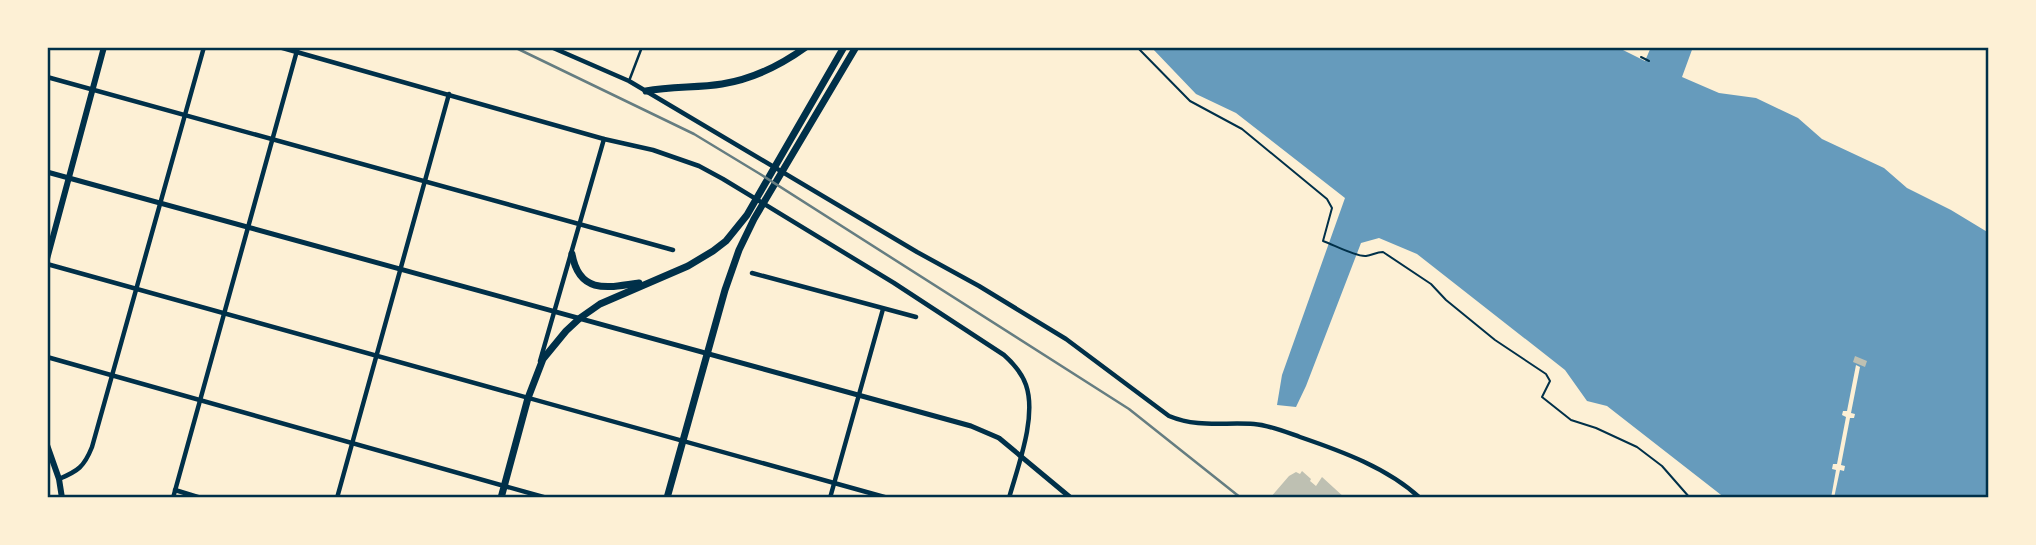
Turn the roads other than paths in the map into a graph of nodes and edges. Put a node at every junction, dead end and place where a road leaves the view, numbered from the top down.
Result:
1 (104, 47) edge
2 (204, 47) edge
3 (279, 47) edge
4 (551, 47) edge
5 (642, 47) edge
6 (806, 47) edge
7 (844, 47) edge
8 (856, 47) edge
9 (297, 50) edge
10 (47, 78) edge
11 (629, 81) junction
12 (93, 91) junction
13 (646, 91) junction
14 (449, 94) junction
15 (185, 116) junction
16 (604, 139) junction
17 (272, 140) junction
18 (47, 172) edge
19 (69, 178) junction
20 (425, 183) junction
21 (160, 203) junction
22 (750, 217) junction
23 (579, 225) junction
24 (248, 226) junction
25 (673, 250) dead end
26 (572, 254) junction
27 (47, 261) edge
28 (401, 269) junction
29 (752, 273) dead end
30 (650, 282) junction
31 (135, 289) junction
32 (883, 309) junction
33 (554, 311) junction
34 (225, 313) junction
35 (916, 317) dead end
36 (580, 318) junction
37 (708, 354) junction
38 (377, 356) junction
39 (47, 357) edge
40 (537, 372) junction
41 (112, 376) junction
42 (859, 396) junction
43 (528, 398) junction
44 (201, 400) junction
45 (683, 441) junction
46 (353, 443) junction
47 (47, 445) edge
48 (1021, 457) junction
49 (59, 479) junction
50 (834, 483) junction
51 (504, 485) junction
52 (175, 490) junction
53 (62, 498) edge
54 (173, 498) edge
55 (201, 498) edge
56 (337, 498) edge
57 (501, 498) edge
58 (547, 498) edge
59 (667, 498) edge
60 (830, 498) edge
61 (888, 498) edge
62 (1009, 498) edge
63 (1071, 498) edge
64 (1420, 498) edge

1 - 12 main road
2 - 15 street
3 - 9 street
4 - 11 street
5 - 11 lane
6 - 13 highway
7 - 22 highway
8 - 22 highway
9 - 14 street
9 - 17 street
10 - 12 street
11 - 13 street
12 - 15 street
12 - 19 main road
13 - 64 street
14 - 16 street
14 - 20 street
15 - 17 street
15 - 21 street
16 - 23 street
16 - 48 street
17 - 20 street
17 - 24 street
18 - 19 street
19 - 21 street
19 - 27 main road
20 - 23 street
20 - 28 street
21 - 24 street
21 - 31 street
22 - 30 highway
22 - 37 highway
23 - 25 street
23 - 26 street
24 - 28 street
24 - 34 street
26 - 30 highway
26 - 33 street
27 - 31 street
28 - 33 street
28 - 38 street
29 - 32 street
30 - 36 highway
31 - 34 street
31 - 41 street
32 - 35 street
32 - 42 street
33 - 36 street
33 - 40 street
34 - 38 street
34 - 44 street
36 - 37 street
36 - 40 highway
37 - 42 street
37 - 45 highway
38 - 43 street
38 - 46 street
39 - 41 street
40 - 43 highway
41 - 44 street
41 - 49 street
42 - 48 street
42 - 50 street
43 - 45 street
43 - 51 highway
44 - 46 street
44 - 52 street
45 - 50 street
45 - 59 highway
46 - 51 street
46 - 56 street
47 - 49 main road
48 - 62 street
48 - 63 street
49 - 53 main road
50 - 60 street
50 - 61 street
51 - 57 highway
51 - 58 street
52 - 54 street
52 - 55 street

